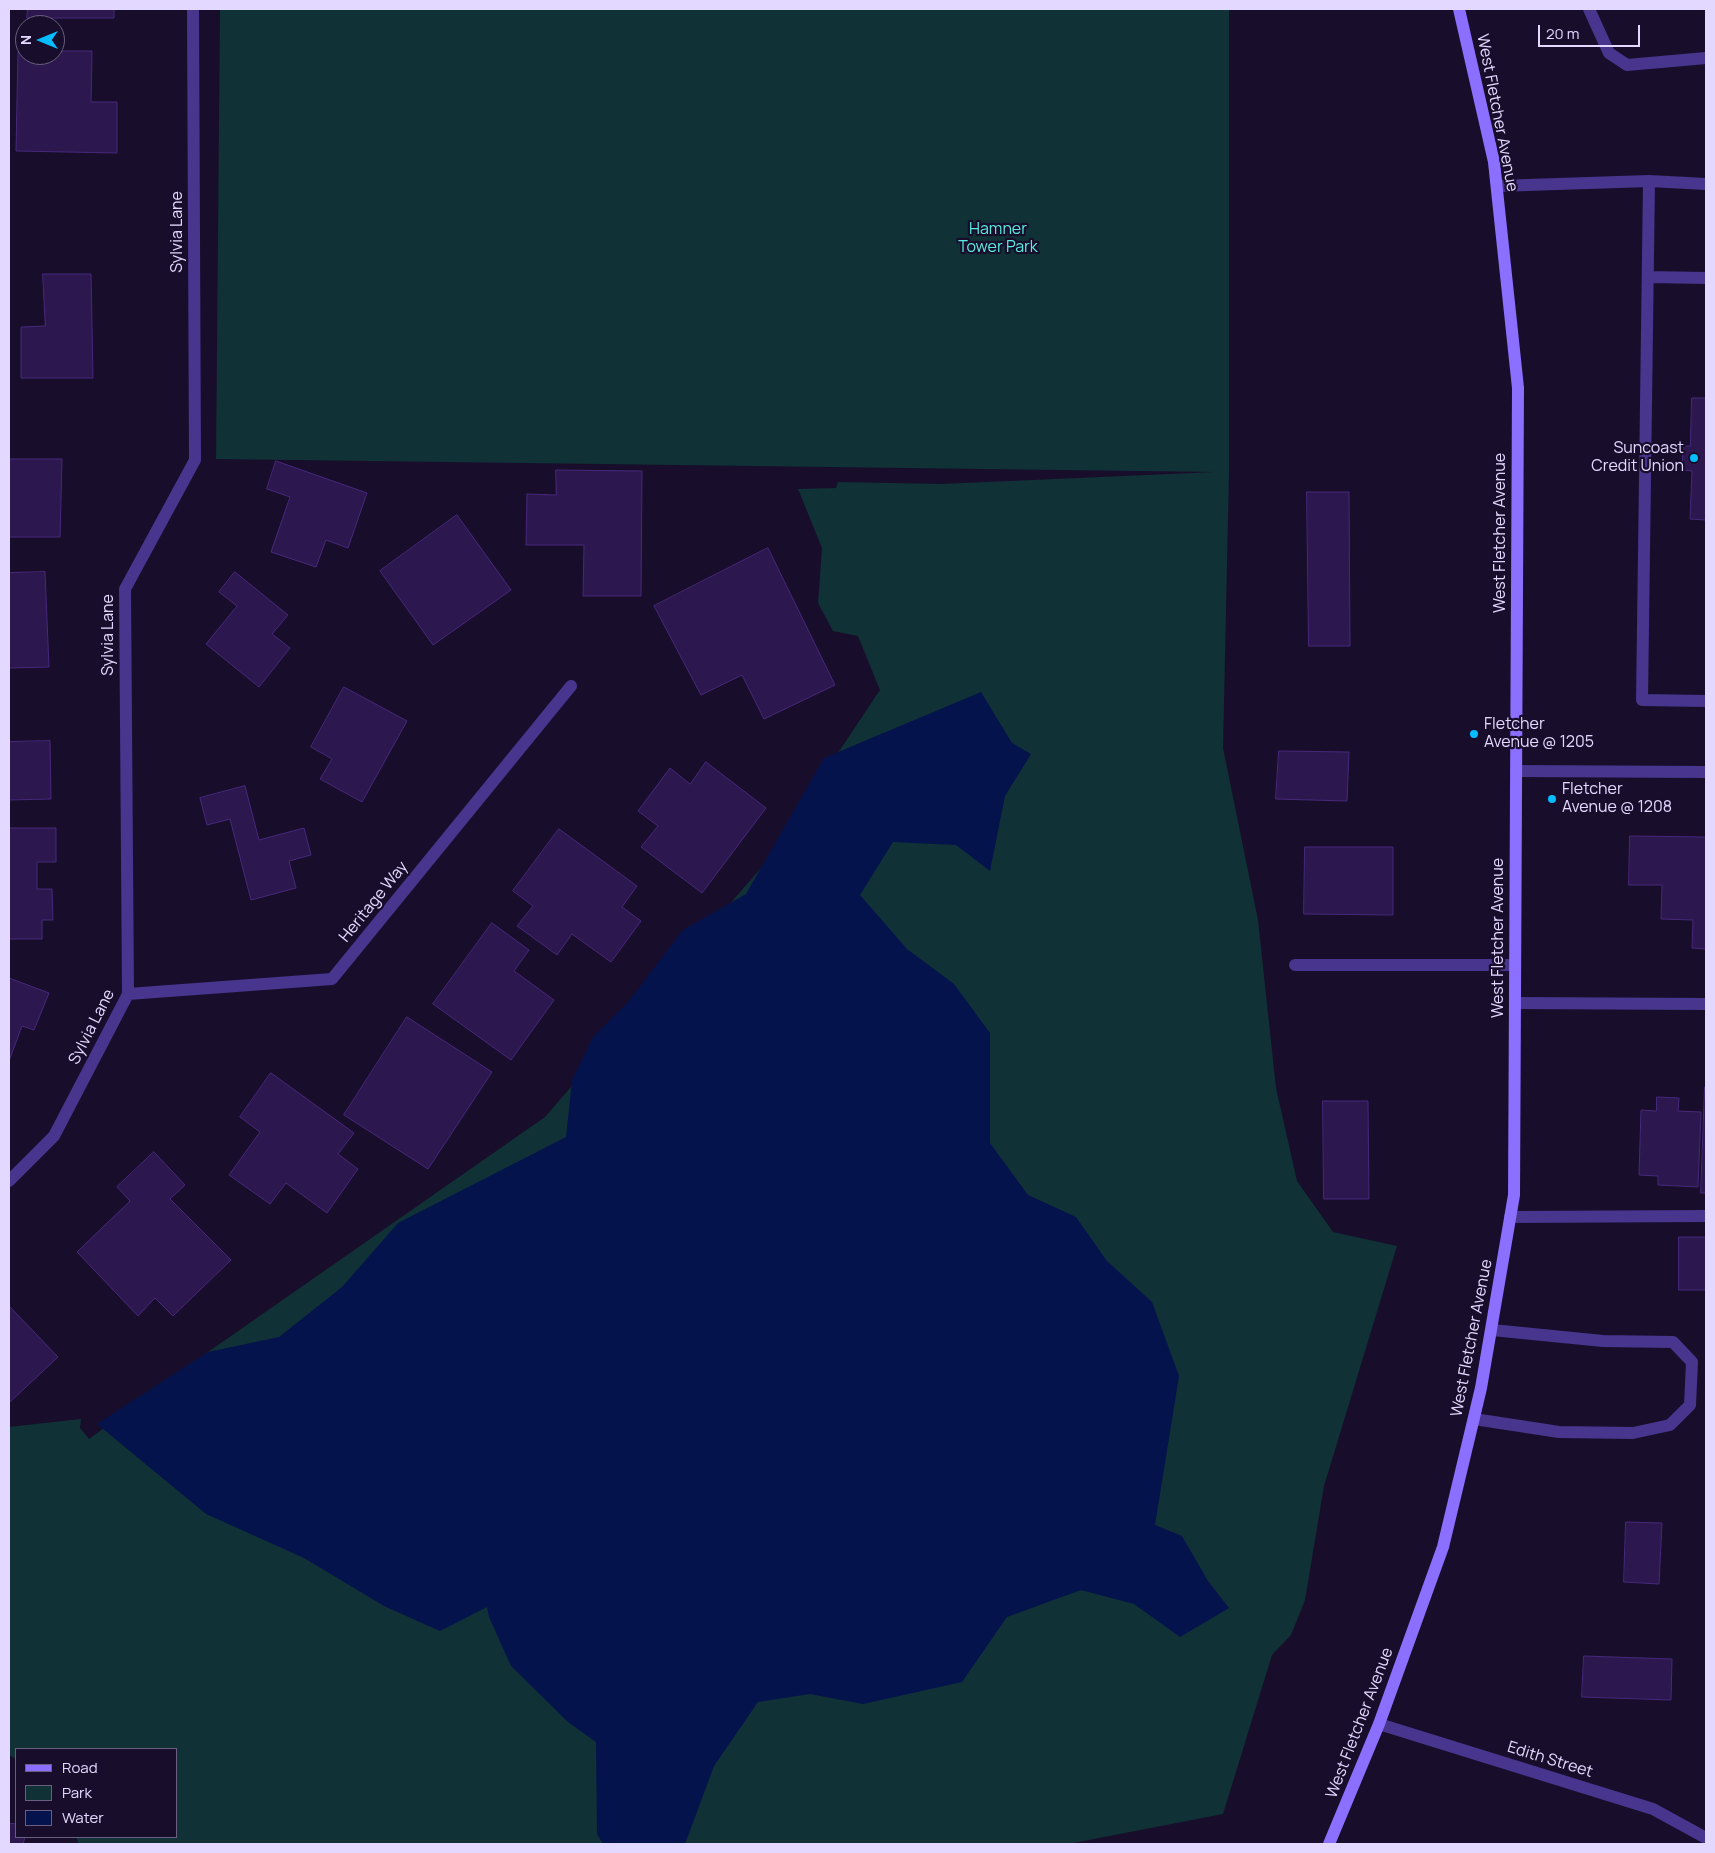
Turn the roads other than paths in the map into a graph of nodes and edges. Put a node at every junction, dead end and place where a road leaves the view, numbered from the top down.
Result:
1 (193, 9) edge
2 (1459, 9) edge
3 (1589, 9) edge
4 (1706, 58) edge
5 (1649, 181) junction
6 (1706, 184) edge
7 (1497, 186) junction
8 (1648, 276) junction
9 (1706, 278) edge
10 (571, 686) dead end
11 (1706, 701) edge
12 (1516, 771) junction
13 (1706, 772) edge
14 (1295, 965) dead end
15 (1515, 965) junction
16 (128, 994) junction
17 (1515, 1003) junction
18 (1706, 1004) edge
19 (9, 1181) edge
20 (1706, 1216) edge
21 (1510, 1217) junction
22 (1492, 1330) junction
23 (1474, 1419) junction
24 (1379, 1724) junction
25 (1706, 1838) edge
26 (1329, 1844) edge

1 - 16 street, Sylvia Lane
2 - 7 main road, West Fletcher Avenue
3 - 4 street
5 - 6 street
5 - 7 street
5 - 8 street
7 - 12 main road, West Fletcher Avenue
8 - 9 street
8 - 11 street
10 - 16 street, Heritage Way
12 - 13 street
12 - 15 main road, West Fletcher Avenue
14 - 15 street
15 - 17 main road, West Fletcher Avenue
16 - 19 street, Sylvia Lane
17 - 18 street
17 - 21 main road, West Fletcher Avenue
20 - 21 street
21 - 22 main road, West Fletcher Avenue
22 - 23 main road, West Fletcher Avenue
22 - 23 street
23 - 24 main road, West Fletcher Avenue
24 - 25 street, Edith Street
24 - 26 main road, West Fletcher Avenue

